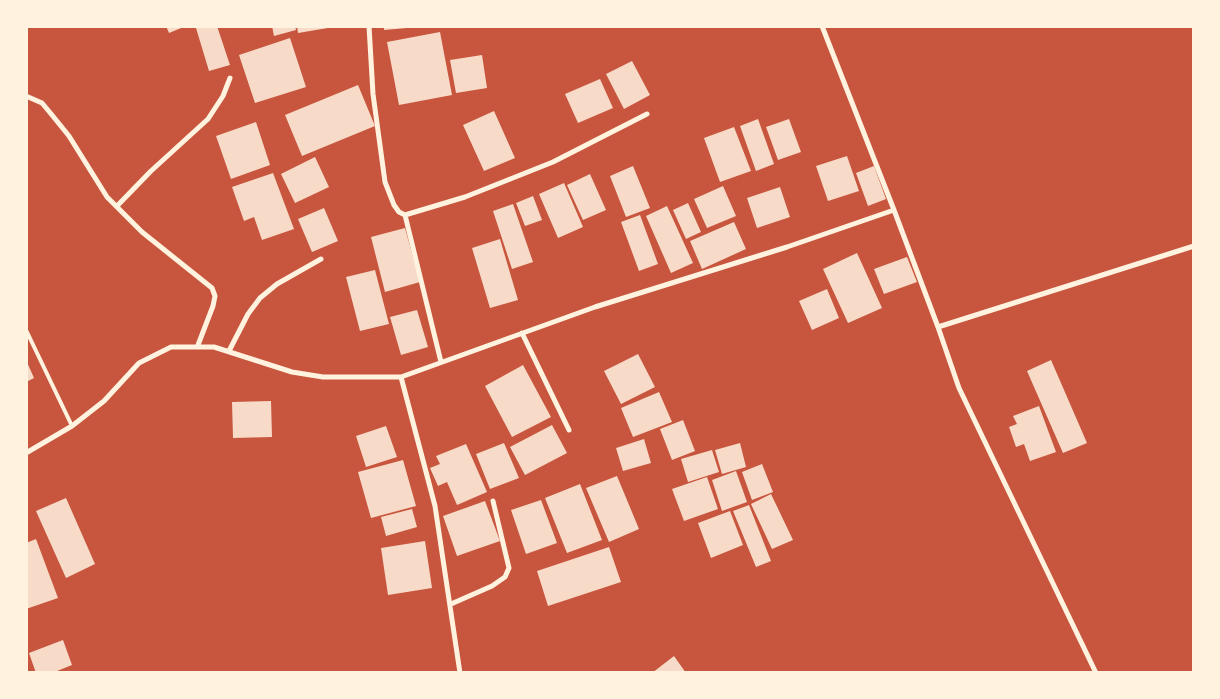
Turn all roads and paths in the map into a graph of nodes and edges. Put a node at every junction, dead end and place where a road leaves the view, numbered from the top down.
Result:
1 (369, 26) edge
2 (822, 26) edge
3 (230, 78) dead end
4 (26, 96) edge
5 (647, 114) dead end
6 (117, 206) junction
7 (894, 210) junction
8 (405, 215) junction
9 (1194, 246) edge
10 (321, 259) dead end
11 (938, 327) junction
12 (26, 330) edge
13 (522, 333) junction
14 (198, 345) junction
15 (229, 351) junction
16 (441, 362) junction
17 (400, 377) junction
18 (72, 426) junction
19 (569, 430) dead end
20 (26, 453) edge
21 (493, 502) dead end
22 (451, 604) junction
23 (460, 673) edge
24 (1096, 673) edge

1 - 8 street
2 - 7 street
3 - 6 street
4 - 6 street
5 - 8 street
6 - 14 street
7 - 11 street
7 - 13 street
8 - 16 street
9 - 11 street
10 - 15 street
11 - 24 street
12 - 18 lane
13 - 16 street
13 - 19 street
14 - 15 street
14 - 18 street
15 - 17 street
16 - 17 street
17 - 22 street
18 - 20 street
21 - 22 street
22 - 23 street

